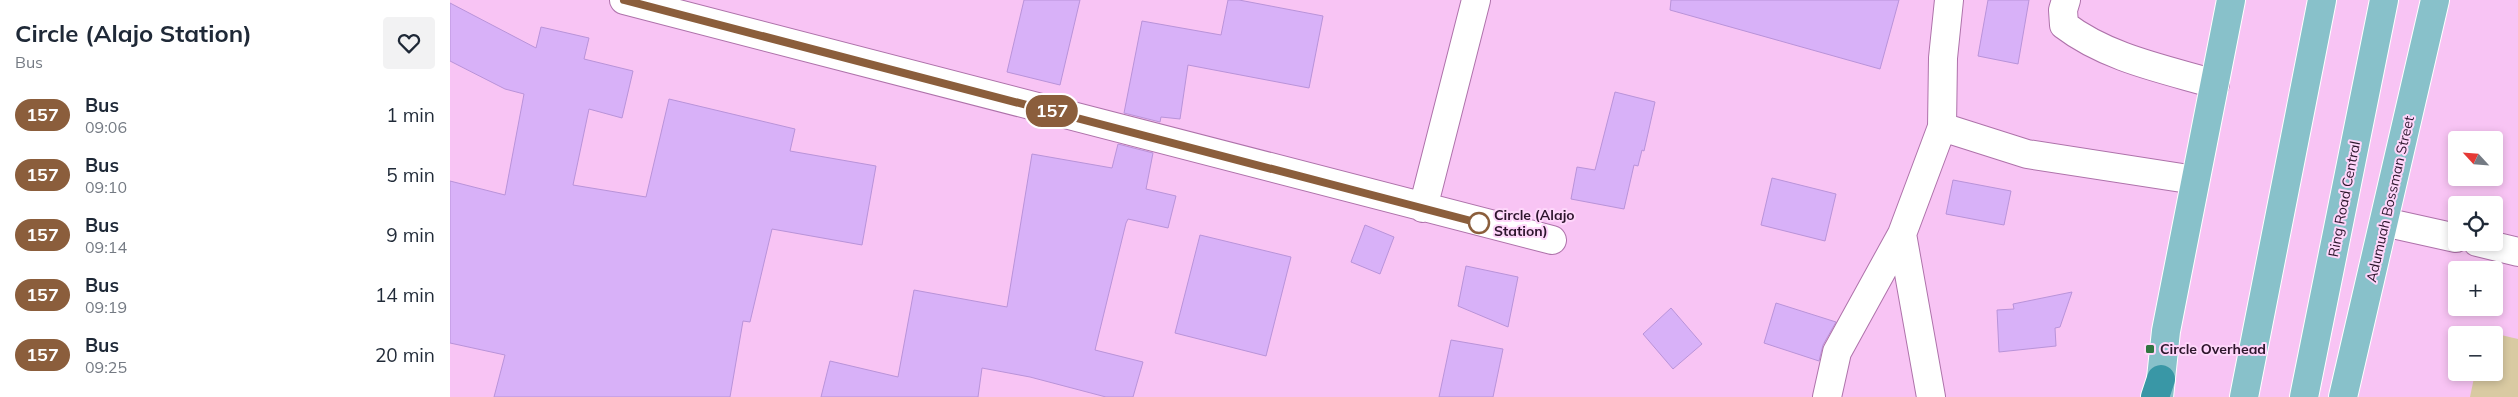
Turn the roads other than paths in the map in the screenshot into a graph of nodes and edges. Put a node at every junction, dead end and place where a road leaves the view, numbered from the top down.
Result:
1 (624, 0) edge
2 (1476, 0) edge
3 (1948, 0) edge
4 (2066, 0) edge
5 (2231, 0) edge
6 (2322, 0) edge
7 (2384, 0) edge
8 (2436, 0) edge
9 (2215, 84) junction
10 (1942, 127) junction
11 (2195, 180) junction
12 (1423, 208) junction
13 (2384, 222) junction
14 (1902, 234) junction
15 (2448, 236) edge
16 (1552, 240) dead end
17 (2503, 248) edge
18 (2518, 252) edge
19 (2158, 391) edge
20 (1827, 397) edge
21 (1931, 397) edge
22 (2244, 397) edge
23 (2304, 397) edge
24 (2343, 397) edge

1 - 12 street
2 - 12 street
3 - 10 street
4 - 9 street
5 - 9 main road
6 - 22 main road
7 - 23 main road, Ring Road Central
8 - 13 main road, Adumuah Bossman Street
9 - 11 main road
10 - 11 street
10 - 14 street
11 - 19 main road
12 - 16 street
13 - 15 street
13 - 24 main road, Adumuah Bossman Street
14 - 20 street
14 - 21 street
17 - 18 street

